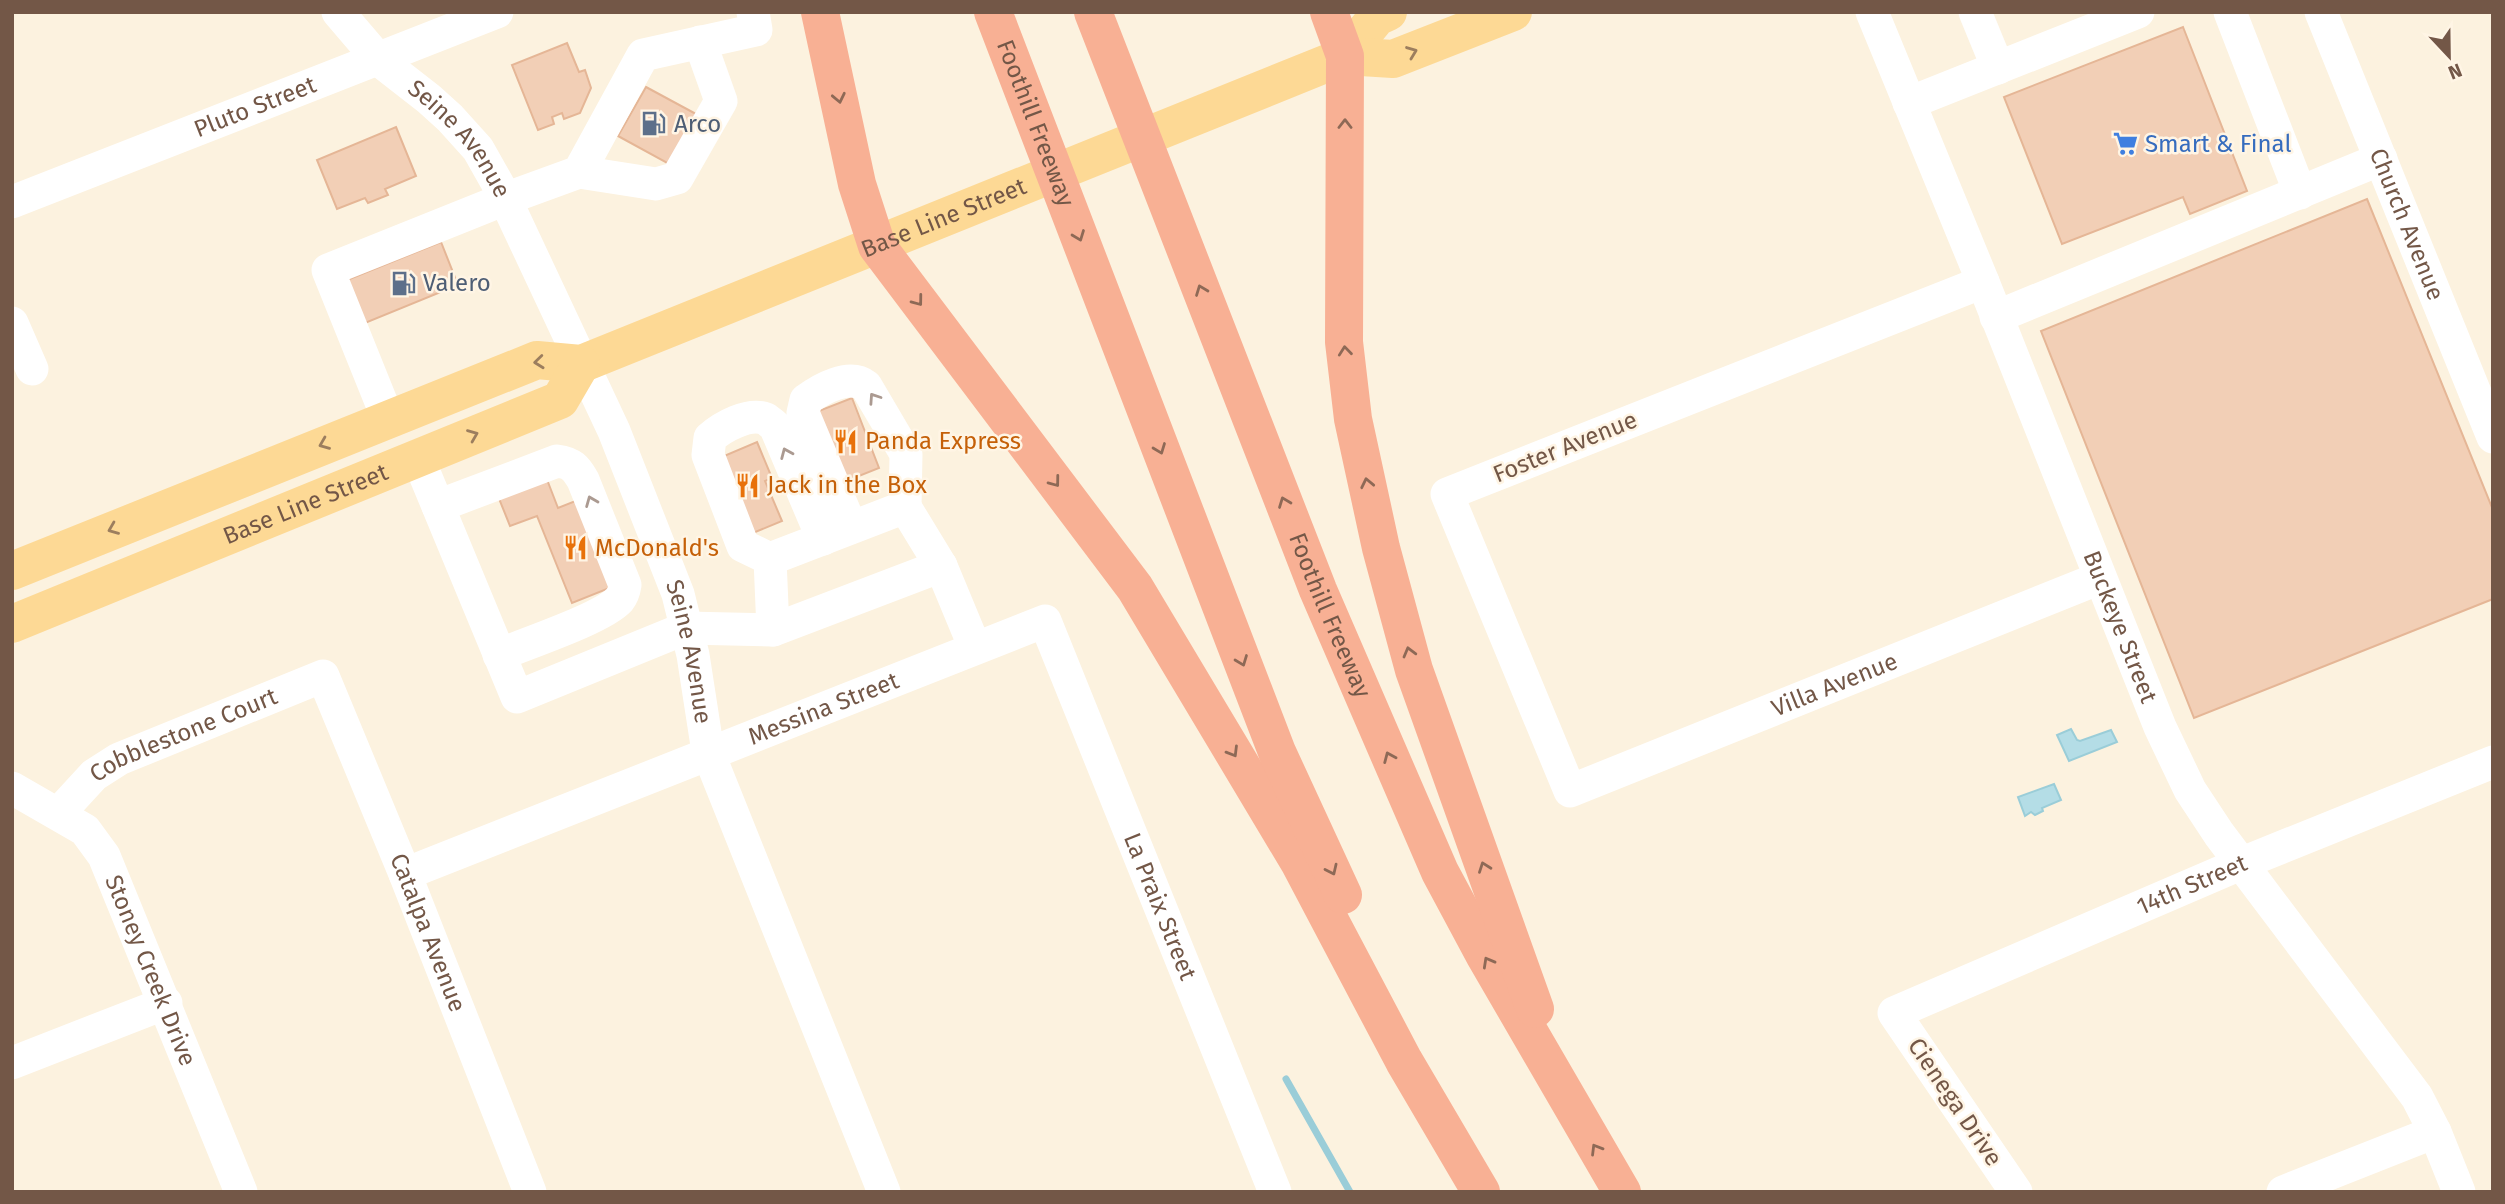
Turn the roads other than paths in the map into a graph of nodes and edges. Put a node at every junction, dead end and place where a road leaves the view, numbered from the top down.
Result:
1 (338, 12) edge
2 (497, 12) edge
3 (820, 12) edge
4 (993, 12) edge
5 (1093, 12) edge
6 (1329, 12) edge
7 (1388, 12) edge
8 (1513, 12) edge
9 (1872, 12) edge
10 (1975, 12) edge
11 (2138, 12) edge
12 (2230, 12) edge
13 (2321, 12) edge
14 (754, 21) edge
15 (701, 42) junction
16 (1345, 56) junction
17 (379, 60) junction
18 (1998, 68) junction
19 (1909, 103) junction
20 (2381, 159) junction
21 (579, 172) junction
22 (2300, 193) junction
23 (505, 199) junction
24 (12, 202) edge
25 (877, 246) junction
26 (1983, 282) junction
27 (1996, 317) junction
28 (12, 323) edge
29 (581, 364) junction
30 (32, 369) dead end
31 (388, 419) junction
32 (2493, 437) edge
33 (418, 457) junction
34 (219, 486) junction
35 (438, 506) junction
36 (905, 507) junction
37 (837, 533) junction
38 (770, 559) junction
39 (941, 566) junction
40 (12, 570) edge
41 (2100, 578) junction
42 (98, 589) junction
43 (1045, 621) joint
44 (12, 624) edge
45 (687, 628) junction
46 (774, 630) junction
47 (975, 648) junction
48 (502, 660) junction
49 (323, 676) joint
50 (708, 752) junction
51 (2493, 762) edge
52 (12, 788) edge
53 (1570, 791) joint
54 (59, 813) junction
55 (2240, 864) junction
56 (405, 874) junction
57 (166, 1003) junction
58 (1894, 1013) joint
59 (12, 1063) edge
60 (1570, 1106) junction
61 (2435, 1132) junction
62 (241, 1192) edge
63 (530, 1192) edge
64 (884, 1192) edge
65 (1275, 1192) edge
66 (1481, 1192) edge
67 (1506, 1192) edge
68 (1622, 1192) edge
69 (2016, 1192) edge
70 (2283, 1192) edge
71 (2459, 1192) edge

1 - 17 street, Seine Avenue
2 - 17 street, Pluto Street
3 -> 25 highway
4 -> 67 highway, Foothill Freeway
60 -> 5 highway, Foothill Freeway
6 - 16 highway
7 - 16 main road, Base Line Street
16 -> 8 main road, Base Line Street
9 - 19 street, Buckeye Street
10 - 18 street
11 - 18 street
12 - 22 street
13 - 20 street, Church Avenue
14 - 15 street
15 - 21 street
15 - 21 street
16 - 25 main road, Base Line Street
60 -> 16 highway
17 - 23 street, Seine Avenue
17 - 24 street, Pluto Street
18 - 19 street
19 - 26 street, Buckeye Street
20 - 22 street
20 - 32 street, Church Avenue
21 - 23 street
22 - 27 street
23 - 29 street, Seine Avenue
23 - 31 street
25 - 29 main road, Base Line Street
25 -> 66 highway
26 - 27 street, Buckeye Street
26 - 53 street, Foster Avenue
27 - 41 street, Buckeye Street
28 - 30 street
29 -> 31 main road, Base Line Street
33 -> 29 main road, Base Line Street
29 - 45 street, Seine Avenue
31 -> 34 main road, Base Line Street
33 - 35 street
33 - 42 main road, Base Line Street
34 -> 40 main road, Base Line Street
34 - 42 main road
35 - 48 street
48 -> 35 street
36 - 37 street
36 -> 37 street
36 - 39 street
37 - 38 street
37 -> 38 street
38 - 46 street
39 - 46 street
39 - 47 street
41 - 53 street, Villa Avenue
41 - 55 street, Buckeye Street
42 - 44 main road, Base Line Street
43 - 47 street, Messina Street
43 - 65 street, La Praix Street
45 - 46 street
45 - 48 street
45 - 50 street, Seine Avenue
47 - 50 street, Messina Street
49 - 54 street, Cobblestone Court
49 - 56 street, Catalpa Avenue
50 - 56 street, Messina Street
50 - 64 street, Seine Avenue
51 - 55 street, 14th Street
52 - 54 street, Stoney Creek Drive
54 - 57 street, Stoney Creek Drive
55 - 58 street, 14th Street
55 - 61 street, Buckeye Street
56 - 63 street, Catalpa Avenue
57 - 59 street
57 - 62 street, Stoney Creek Drive
58 - 69 street, Cienega Drive
68 -> 60 highway, Foothill Freeway
61 - 70 street
61 - 71 street, Buckeye Street

